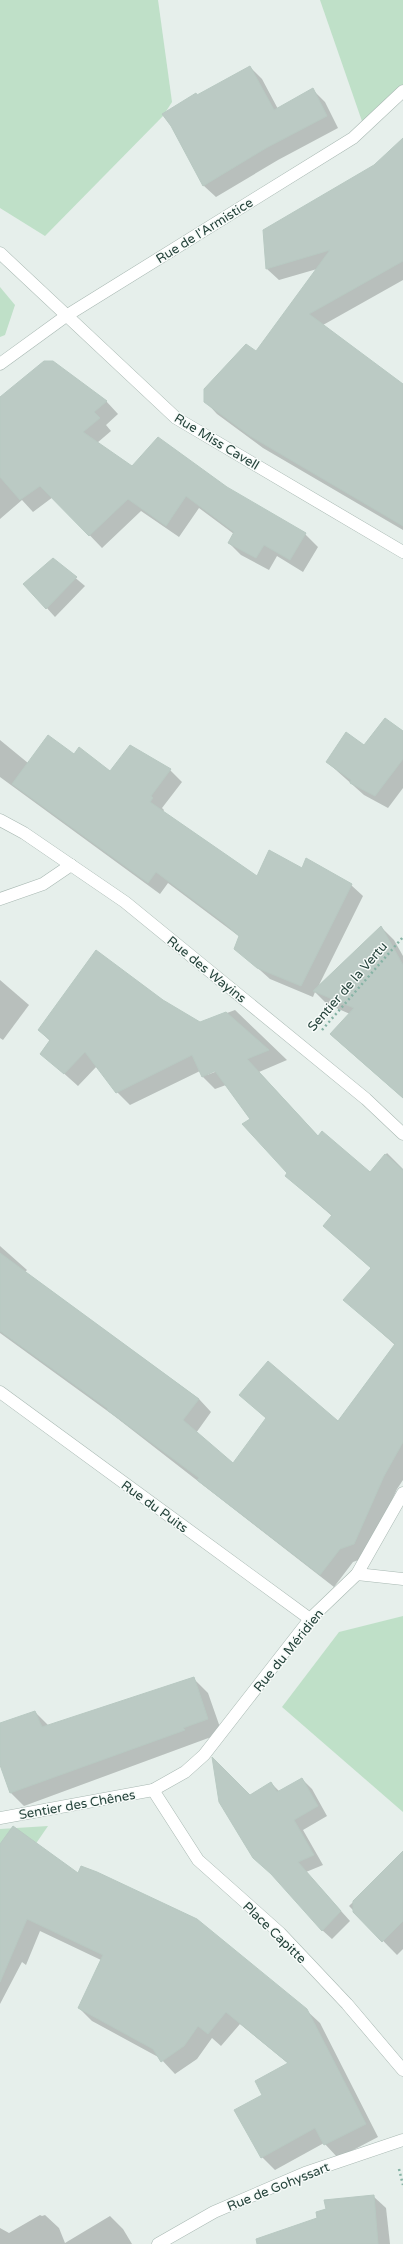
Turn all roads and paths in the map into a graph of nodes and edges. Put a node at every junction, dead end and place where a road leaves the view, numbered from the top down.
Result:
1 (403, 91) edge
2 (0, 253) edge
3 (66, 316) junction
4 (0, 364) edge
5 (403, 552) edge
6 (0, 820) edge
7 (71, 865) junction
8 (0, 899) edge
9 (403, 937) edge
10 (306, 1049) junction
11 (403, 1134) edge
12 (0, 1392) edge
13 (403, 1493) edge
14 (357, 1574) junction
15 (403, 1579) edge
16 (310, 1619) junction
17 (153, 1790) junction
18 (0, 1818) edge
19 (403, 2070) edge
20 (403, 2140) edge
21 (158, 2244) edge

1 - 3 street, Rue de l'Armistice
2 - 3 street, Rue Miss Cavell
3 - 4 street, Rue de l'Armistice
3 - 5 street, Rue Miss Cavell
6 - 7 street, Rue des Wayins
7 - 8 street
7 - 10 street, Rue des Wayins
9 - 10 path, Sentier de la Vertu
10 - 11 street, Rue des Wayins
12 - 16 street, Rue du Puits
13 - 14 street, Rue du Méridien
14 - 15 street
14 - 16 street, Rue du Méridien
16 - 17 street, Rue du Méridien
17 - 18 street, Sentier des Chênes
17 - 19 street, Place Capitte
20 - 21 street, Rue de Gohyssart

